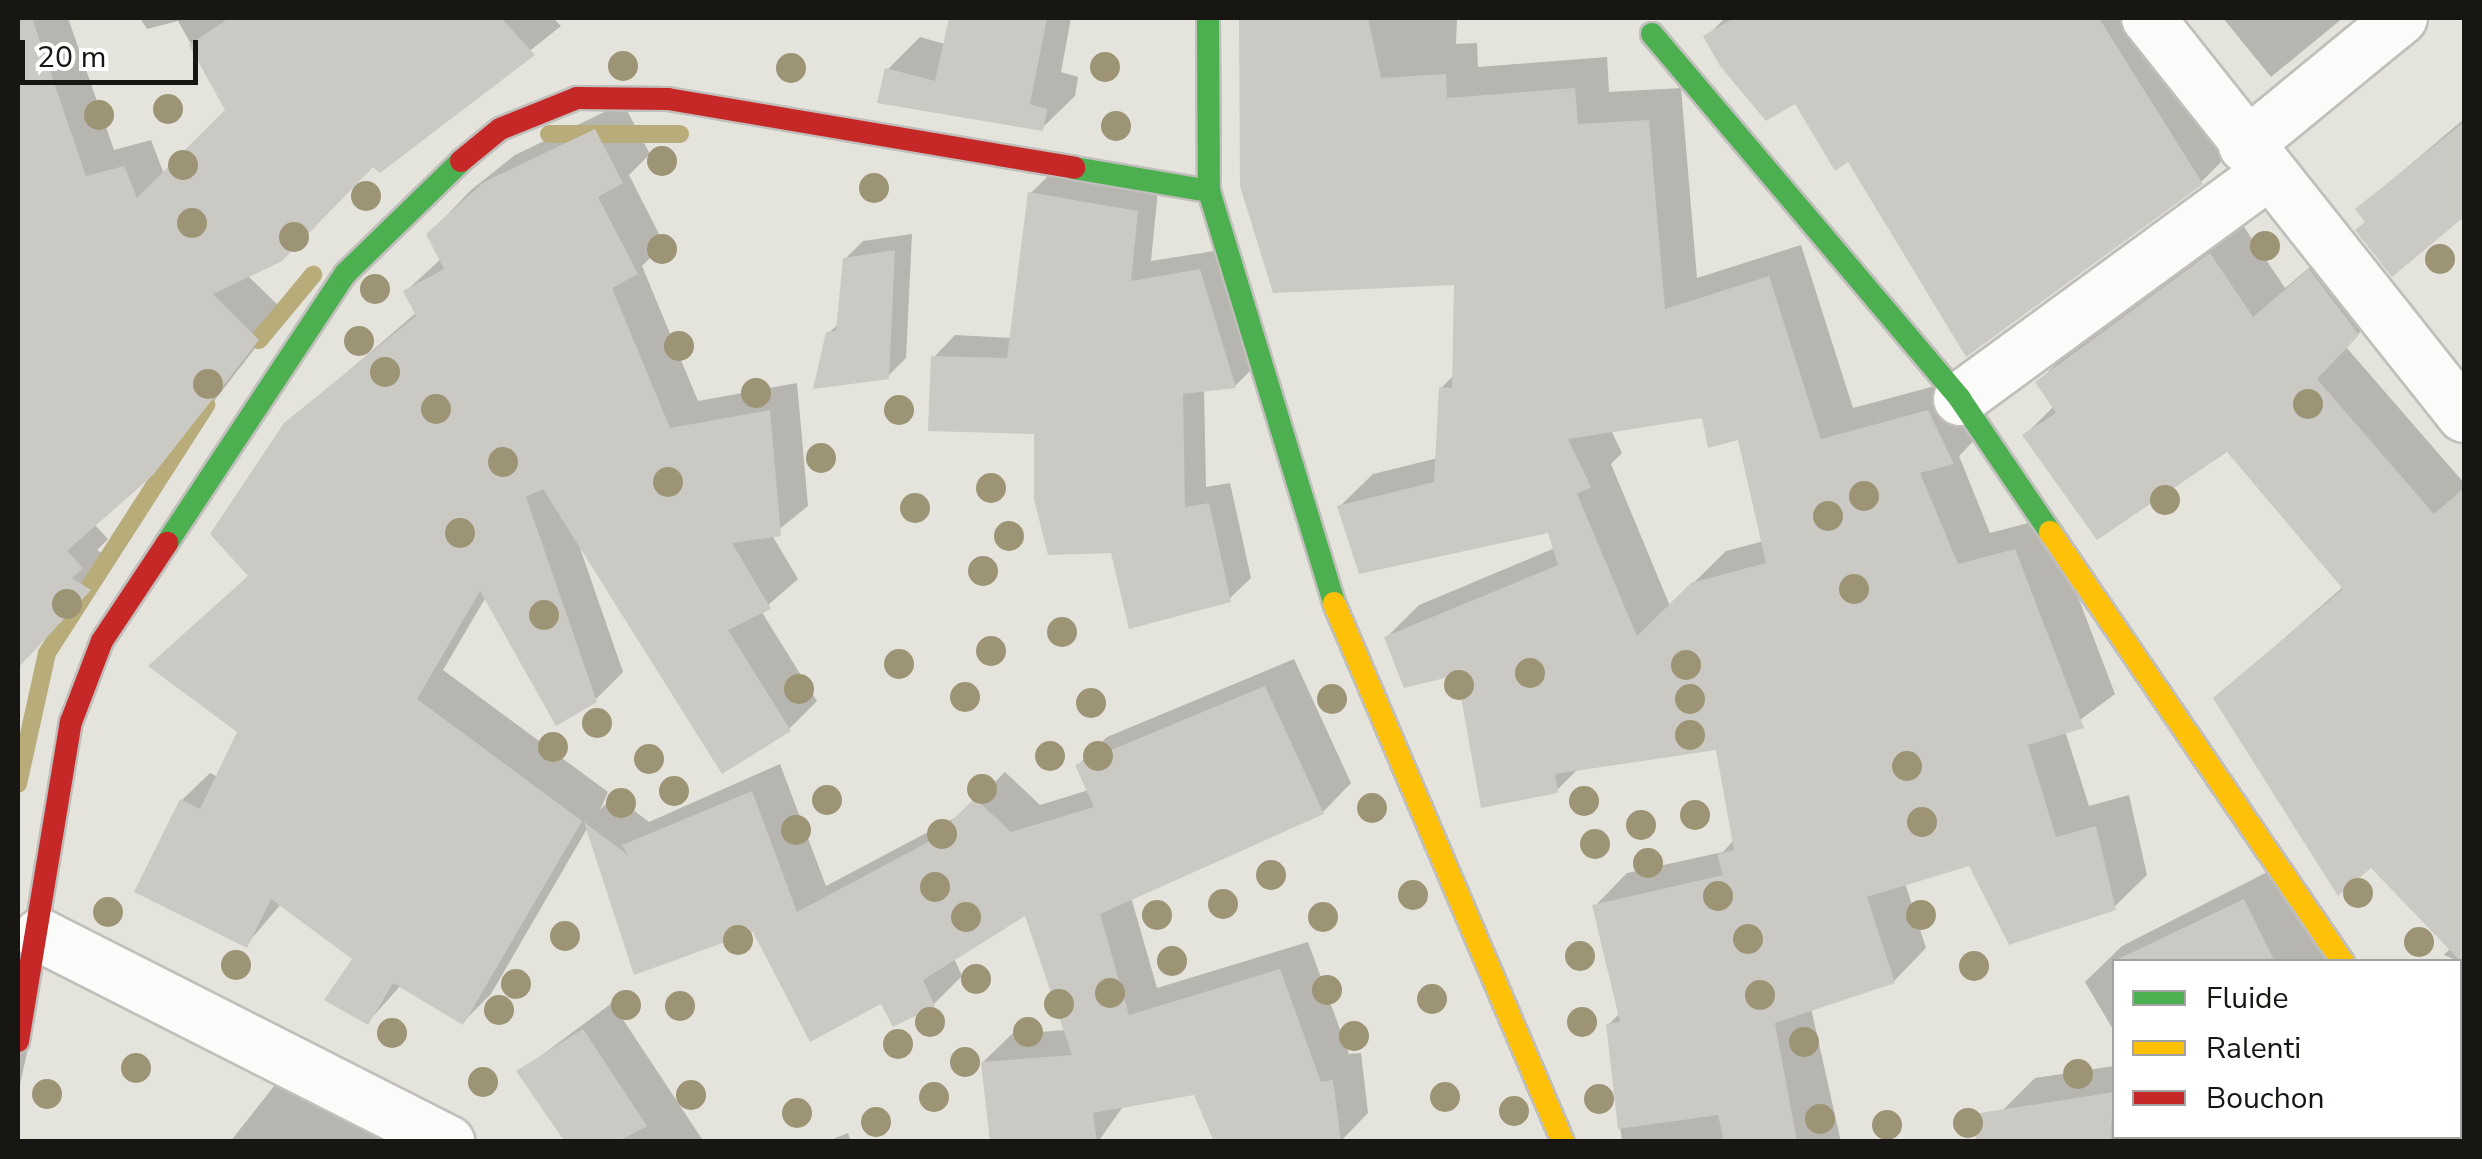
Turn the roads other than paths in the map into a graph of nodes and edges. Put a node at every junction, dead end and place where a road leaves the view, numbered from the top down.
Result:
1 (1208, 18) edge
2 (2148, 18) edge
3 (2401, 18) edge
4 (1652, 34) dead end
5 (2256, 160) junction
6 (1209, 191) junction
7 (1960, 399) junction
8 (2464, 416) edge
9 (40, 935) junction
10 (2341, 959) edge
11 (18, 1041) edge
12 (448, 1142) edge
13 (1563, 1142) edge

1 - 6 street
2 - 5 street
3 - 5 street
4 - 7 street
5 - 7 street
5 - 8 street
6 - 9 street
6 - 13 street
7 - 10 street
9 - 11 street
9 - 12 street

